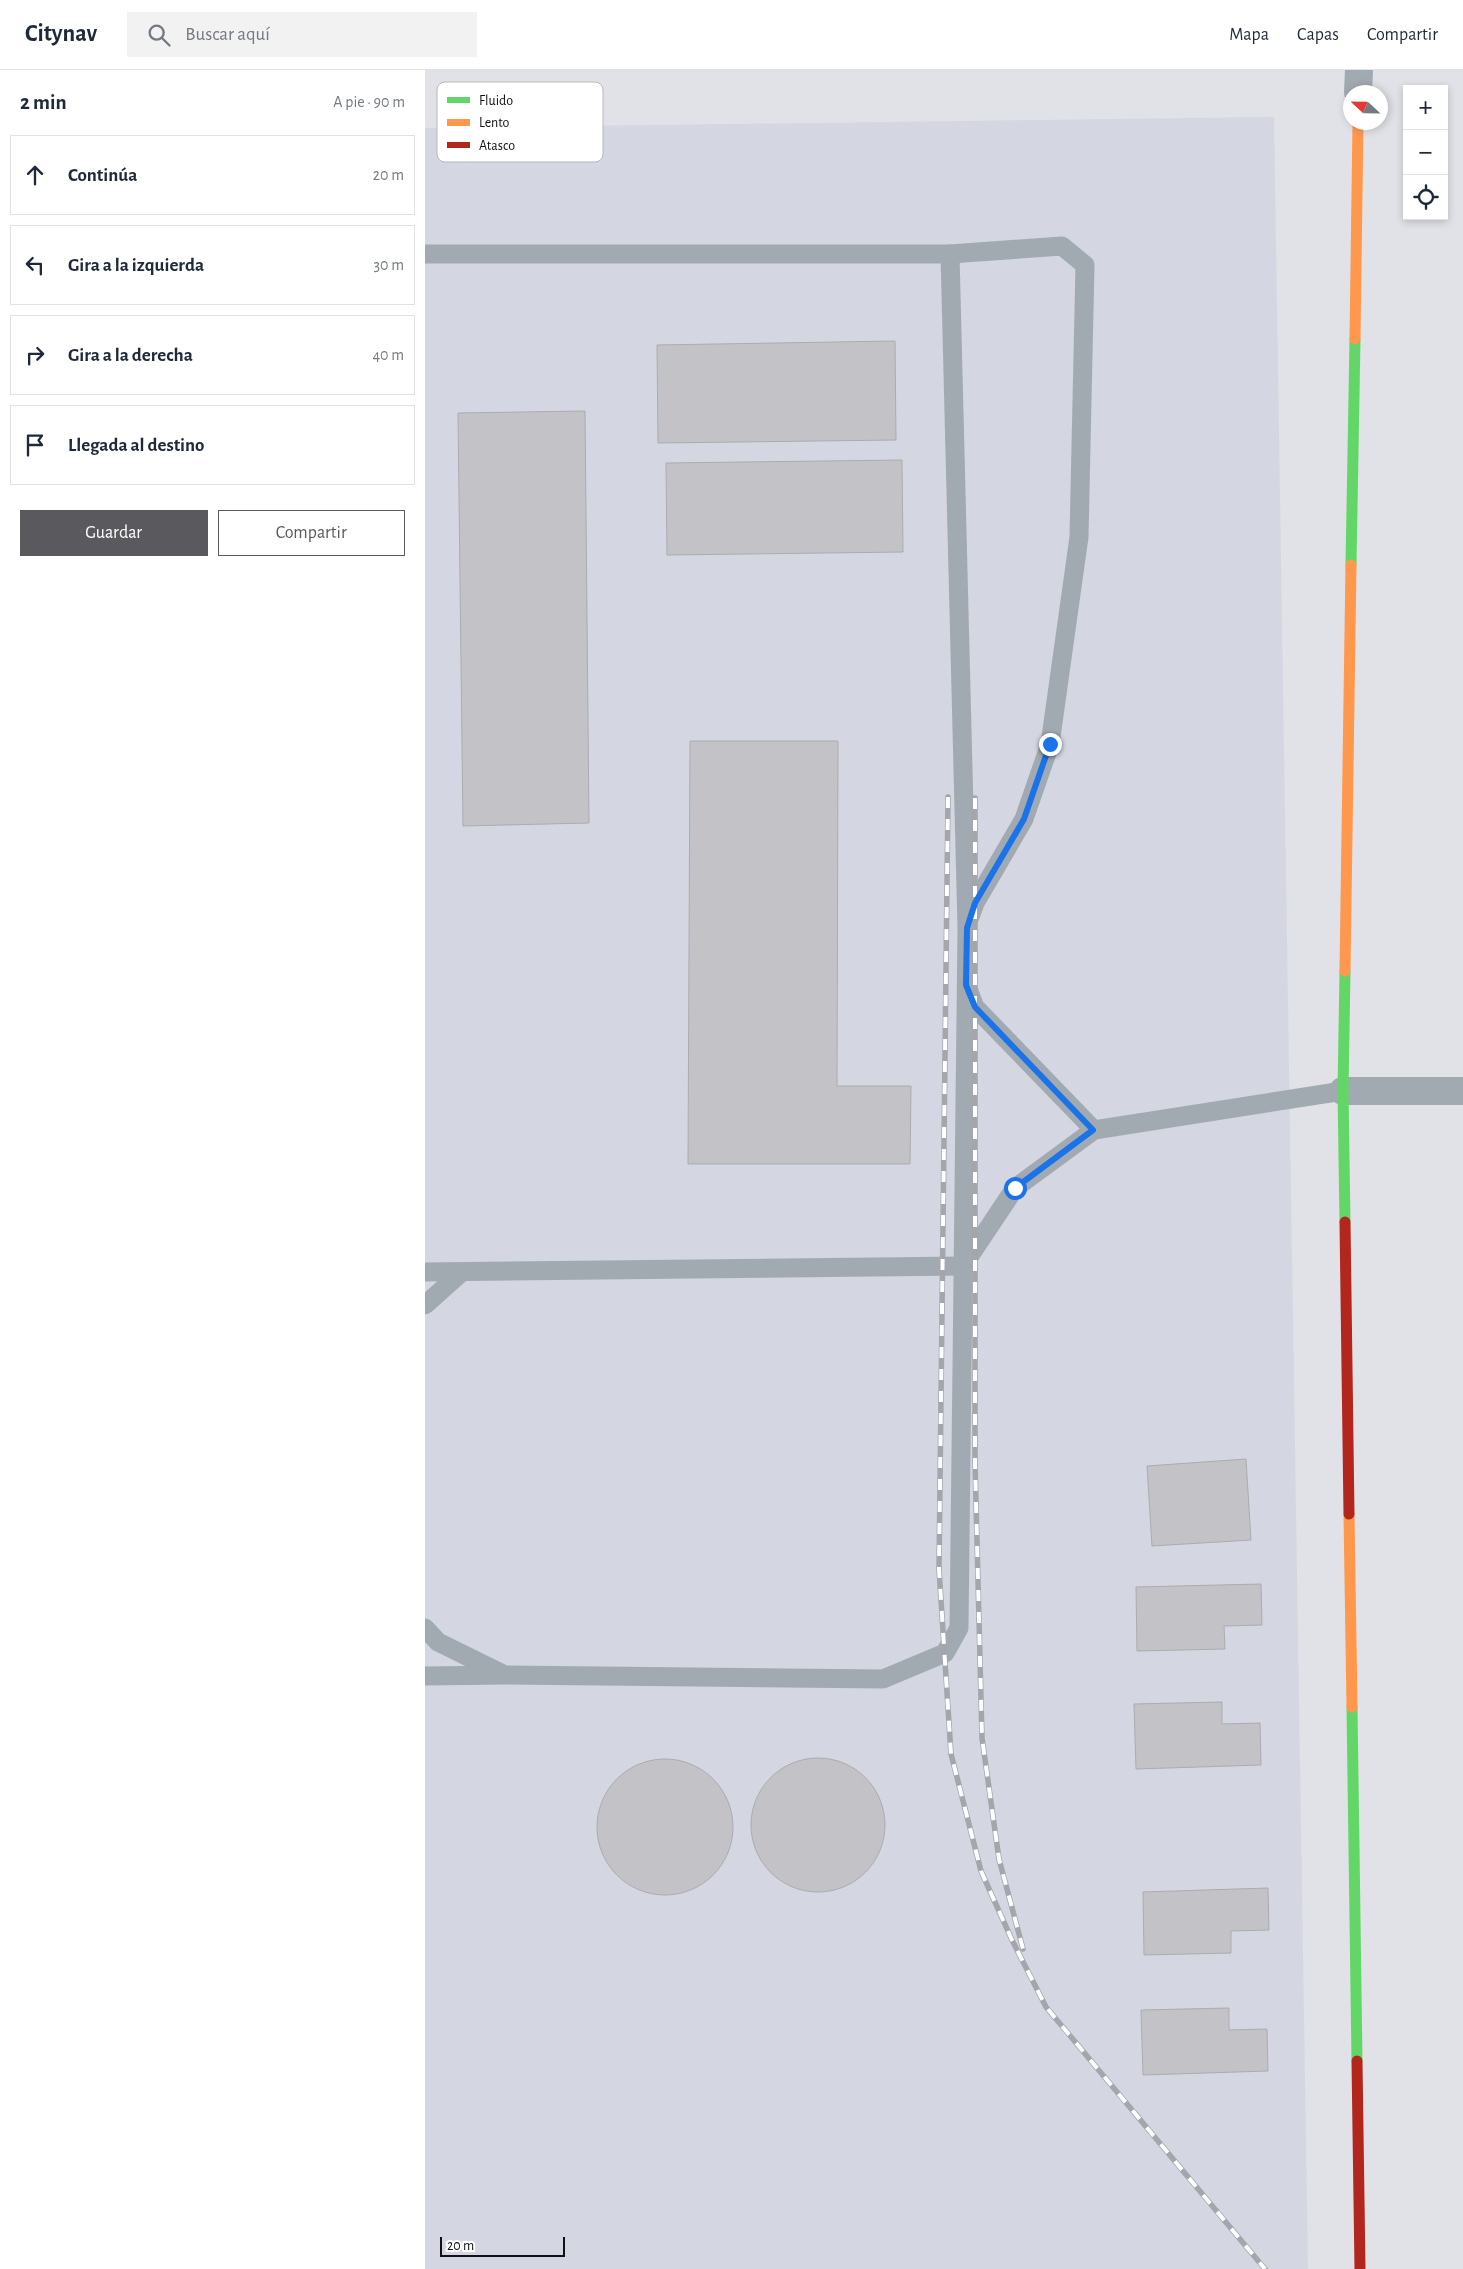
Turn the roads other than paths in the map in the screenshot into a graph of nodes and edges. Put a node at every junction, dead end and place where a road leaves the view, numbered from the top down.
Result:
1 (1359, 70) edge
2 (1358, 85) edge
3 (1358, 130) edge
4 (425, 254) edge
5 (950, 254) junction
6 (967, 928) junction
7 (966, 985) junction
8 (1343, 1091) junction
9 (1463, 1091) edge
10 (1093, 1130) junction
11 (963, 1266) junction
12 (425, 1272) edge
13 (462, 1272) junction
14 (425, 1305) edge
15 (425, 1628) edge
16 (505, 1675) junction
17 (425, 1676) edge
18 (1360, 2269) edge

1 - 2 street
3 - 8 street
4 - 5 lane
5 - 6 lane
5 - 6 lane
6 - 7 lane
7 - 10 lane
7 - 11 lane
8 - 9 street
8 - 10 lane
8 - 18 street
10 - 11 lane
11 - 13 lane
11 - 16 lane
12 - 13 lane
13 - 14 lane
15 - 16 lane
16 - 17 lane

